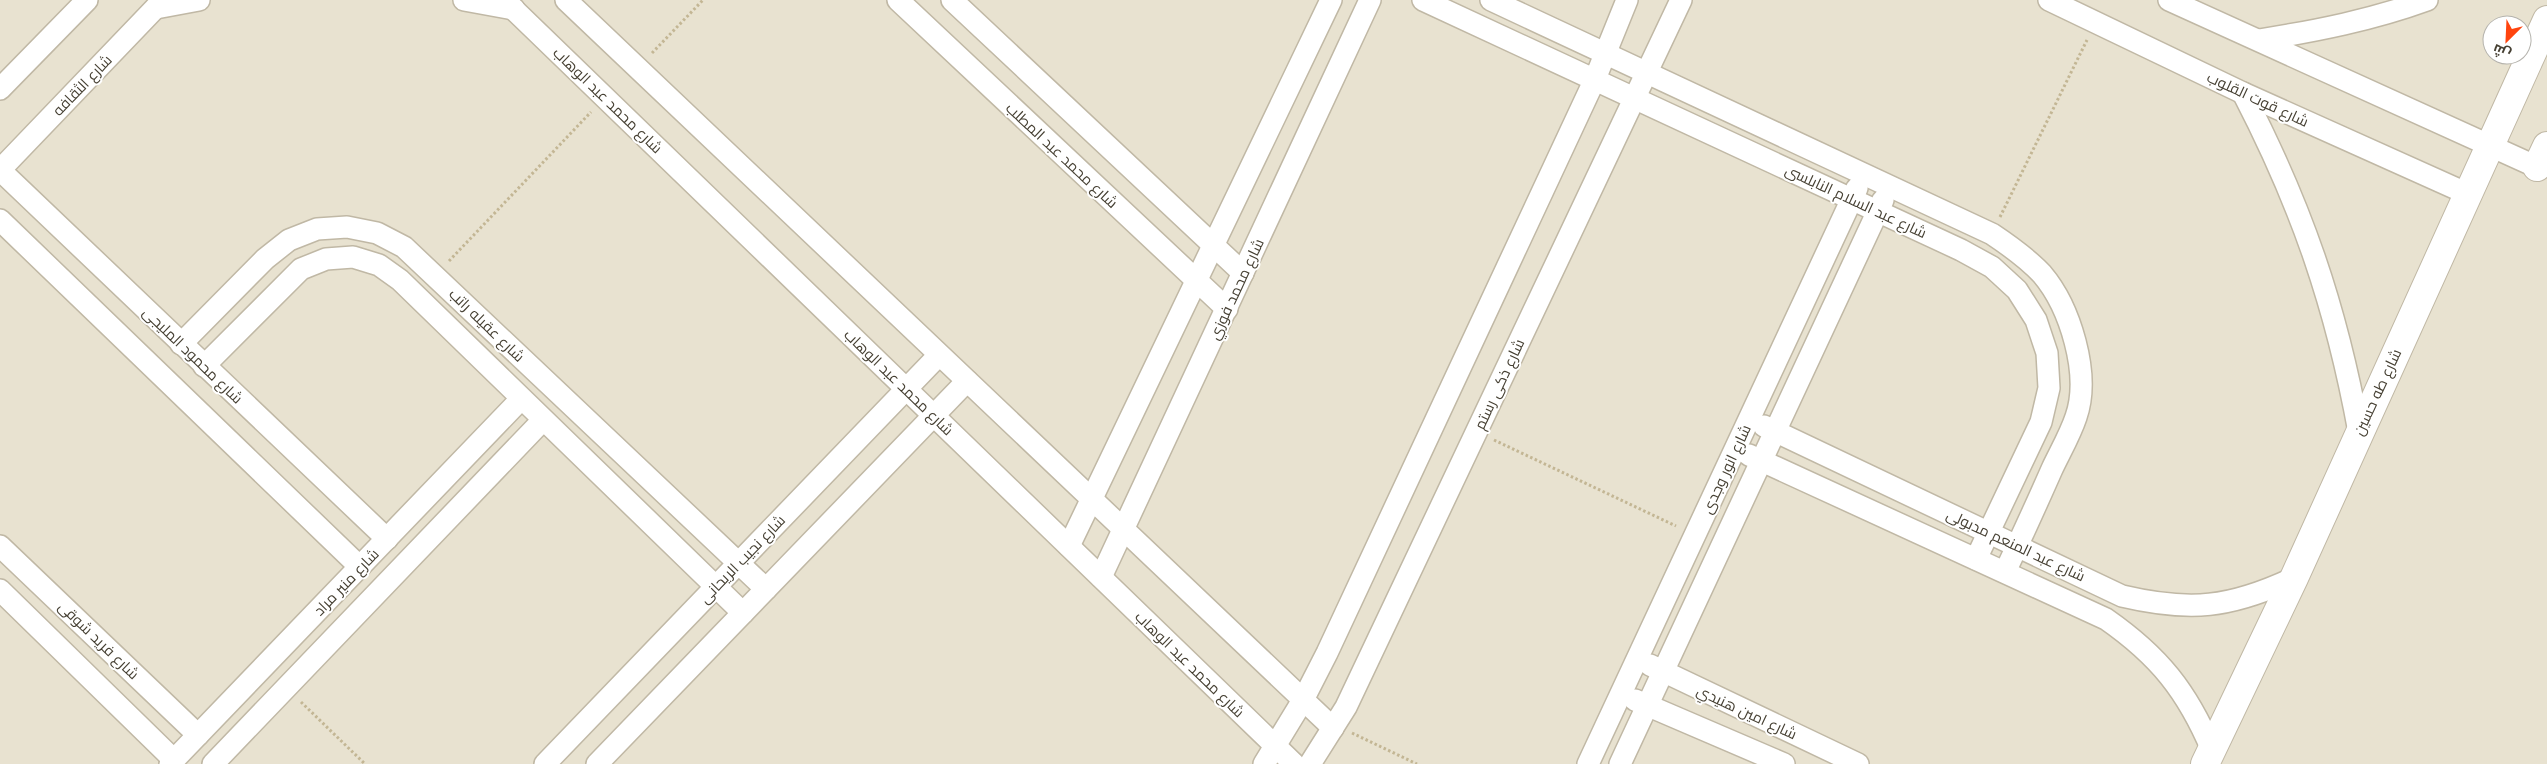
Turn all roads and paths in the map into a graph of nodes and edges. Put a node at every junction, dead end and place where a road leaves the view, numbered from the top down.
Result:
1 (200, 0) edge
2 (464, 0) edge
3 (566, 0) edge
4 (703, 0) edge
5 (952, 0) edge
6 (1331, 0) edge
7 (1370, 0) edge
8 (1423, 0) edge
9 (1491, 0) edge
10 (1628, 0) edge
11 (1681, 0) edge
12 (2049, 0) edge
13 (2169, 0) edge
14 (2427, 0) edge
15 (904, 2) edge
16 (77, 4) edge
17 (160, 4) edge
18 (509, 5) edge
19 (2547, 20) edge
20 (2096, 22) junction
21 (2258, 40) junction
22 (1605, 54) junction
23 (637, 68) junction
24 (1646, 72) junction
25 (1595, 79) junction
26 (0, 89) edge
27 (2243, 93) junction
28 (605, 98) junction
29 (1634, 98) junction
30 (2491, 145) junction
31 (2542, 156) edge
32 (0, 170) edge
33 (1863, 174) junction
34 (1890, 186) junction
35 (2468, 194) junction
36 (1851, 199) junction
37 (1878, 212) junction
38 (0, 220) edge
39 (1992, 234) junction
40 (1214, 246) junction
41 (1243, 272) junction
42 (435, 276) junction
43 (1197, 282) junction
44 (1226, 309) junction
45 (181, 344) junction
46 (940, 355) junction
47 (204, 366) junction
48 (967, 381) junction
49 (906, 389) junction
50 (521, 399) junction
51 (934, 416) junction
52 (1749, 419) junction
53 (543, 420) junction
54 (1775, 431) junction
55 (1476, 432) junction
56 (2359, 432) junction
57 (1735, 448) junction
58 (1762, 460) junction
59 (1092, 500) junction
60 (1124, 530) junction
61 (1988, 532) junction
62 (1695, 535) junction
63 (387, 539) junction
64 (0, 546) edge
65 (1069, 546) junction
66 (2017, 546) junction
67 (1976, 559) junction
68 (738, 564) junction
69 (360, 567) junction
70 (2005, 572) junction
71 (1101, 577) junction
72 (2294, 578) junction
73 (716, 587) junction
74 (766, 589) junction
75 (0, 590) edge
76 (743, 613) junction
77 (1637, 659) junction
78 (1663, 672) junction
79 (286, 687) junction
80 (1621, 693) junction
81 (1304, 700) junction
82 (1647, 706) junction
83 (1334, 726) junction
84 (198, 735) junction
85 (1276, 746) junction
86 (2209, 757) edge
87 (172, 762) edge
88 (213, 764) edge
89 (366, 764) edge
90 (545, 764) edge
91 (597, 764) edge
92 (1264, 764) edge
93 (1294, 764) edge
94 (1310, 764) edge
95 (1417, 764) edge
96 (1588, 764) edge
97 (1620, 764) edge
98 (1784, 764) edge
99 (1858, 764) edge

1 - 17 street
2 - 18 street
3 - 23 street
4 - 23 path
5 - 40 street
6 - 40 street
7 - 41 street, شارع محمد فوزي
8 - 25 street, شارع عبد السلام النابلسى
9 - 22 street, شارع عبد السلام النابلسى
10 - 22 street
11 - 24 street, شارع ذكى رستم
12 - 20 street, شارع قوت القلوب
13 - 21 street
14 - 21 street
15 - 43 street, شارع محمد عبد المطلب
16 - 26 street
17 - 32 street, شارع الثقافه
18 - 28 street, شارع محمد عبد الوهاب
19 - 30 street, شارع طه حسين
20 - 27 street, شارع قوت القلوب
20 - 39 path
21 - 30 street
22 - 24 street, شارع عبد السلام النابلسى
22 - 25 street
23 - 46 street
24 - 29 street, شارع ذكى رستم
24 - 33 street, شارع عبد السلام النابلسى
25 - 29 street, شارع عبد السلام النابلسى
25 - 81 street
27 - 35 street, شارع قوت القلوب
27 - 56 street
28 - 42 path
28 - 49 street, شارع محمد عبد الوهاب
29 - 36 street, شارع عبد السلام النابلسى
29 - 55 street, شارع ذكى رستم
30 - 31 street
30 - 35 street, شارع طه حسين
32 - 45 street, شارع محمود المليجى
33 - 34 street, شارع عبد السلام النابلسى
33 - 36 street, شارع انور وجدى
34 - 37 street, شارع انور وجدى
34 - 39 street, شارع عبد السلام النابلسى
35 - 56 street, شارع طه حسين
36 - 37 street, شارع عبد السلام النابلسى
36 - 52 street, شارع انور وجدى
37 - 54 street, شارع انور وجدى
37 - 61 street, شارع عبد السلام النابلسى
38 - 69 street
39 - 66 street, شارع عبد السلام النابلسى
40 - 41 street
40 - 43 street
41 - 44 street, شارع محمد فوزي
42 - 45 street, شارع عقيله راتب
42 - 68 street, شارع عقيله راتب
43 - 44 street, شارع محمد عبد المطلب
43 - 59 street
44 - 60 street, شارع محمد فوزي
45 - 47 street, شارع محمود المليجى
46 - 48 street
46 - 49 street, شارع نجيب الريحانى
47 - 50 street, شارع عقيله راتب
47 - 63 street, شارع محمود المليجى
48 - 51 street
48 - 59 street
49 - 51 street, شارع محمد عبد الوهاب
49 - 68 street, شارع نجيب الريحانى
50 - 53 street, شارع عقيله راتب
50 - 63 street, شارع منير مراد
51 - 65 street, شارع محمد عبد الوهاب
51 - 74 street
52 - 54 street, شارع عبد المنعم مدبولى
52 - 57 street, شارع انور وجدى
53 - 73 street, شارع عقيله راتب
53 - 79 street, شارع منير مراد
54 - 58 street, شارع انور وجدى
54 - 61 street, شارع عبد المنعم مدبولى
55 - 62 path
55 - 83 street, شارع ذكى رستم
56 - 72 street, شارع طه حسين
57 - 58 street, شارع عبد المنعم مدبولى
57 - 62 street, شارع انور وجدى
58 - 67 street, شارع عبد المنعم مدبولى
58 - 78 street, شارع انور وجدى
59 - 60 street
59 - 65 street
60 - 71 street, شارع محمد فوزي
60 - 81 street
61 - 66 street, شارع عبد المنعم مدبولى
61 - 67 street, شارع عبد السلام النابلسى
62 - 77 street, شارع انور وجدى
63 - 69 street, شارع منير مراد
64 - 84 street, شارع فريد شوقى
65 - 71 street, شارع محمد عبد الوهاب
66 - 70 street, شارع عبد السلام النابلسى
66 - 72 street, شارع عبد المنعم مدبولى
67 - 70 street, شارع عبد المنعم مدبولى
68 - 73 street, شارع نجيب الريحانى
68 - 74 street, شارع عقيله راتب
69 - 84 street, شارع منير مراد
70 - 86 street, شارع عبد المنعم مدبولى
71 - 85 street, شارع محمد عبد الوهاب
72 - 86 street, شارع طه حسين
73 - 76 street, شارع عقيله راتب
73 - 90 street, شارع نجيب الريحانى
74 - 76 street
75 - 87 street
76 - 91 street
77 - 78 street, شارع امين هنيدي
77 - 80 street, شارع انور وجدى
78 - 82 street, شارع انور وجدى
78 - 99 street, شارع امين هنيدي
79 - 88 street, شارع منير مراد
79 - 89 path
80 - 82 street
80 - 96 street, شارع انور وجدى
81 - 83 street
81 - 85 street
82 - 97 street, شارع انور وجدى
82 - 98 street
83 - 94 street, شارع ذكى رستم
83 - 95 path
84 - 87 street, شارع منير مراد
85 - 92 street
85 - 93 street, شارع محمد عبد الوهاب

